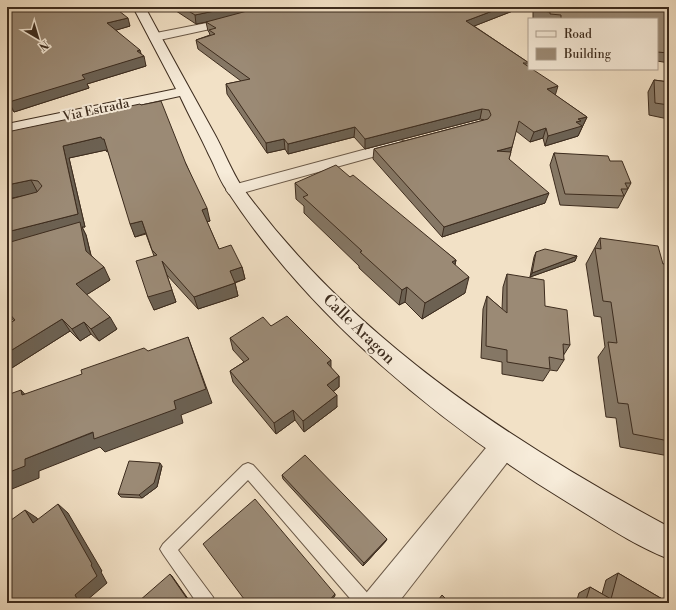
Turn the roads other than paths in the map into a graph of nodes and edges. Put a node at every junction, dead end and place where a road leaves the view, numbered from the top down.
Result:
1 (139, 7) edge
2 (277, 7) edge
3 (155, 37) junction
4 (185, 91) junction
5 (7, 129) edge
6 (413, 142) edge
7 (235, 190) junction
8 (504, 446) junction
9 (669, 544) edge
10 (207, 603) edge
11 (365, 603) edge
12 (378, 603) edge

1 - 3 street, Calle Aragon
2 - 3 street
3 - 4 street, Calle Aragon
4 - 5 street, Via Estrada
4 - 7 street, Calle Aragon
6 - 7 street
7 - 8 street, Calle Aragon
8 - 9 street, Calle Aragon
8 - 12 street
10 - 11 lane

